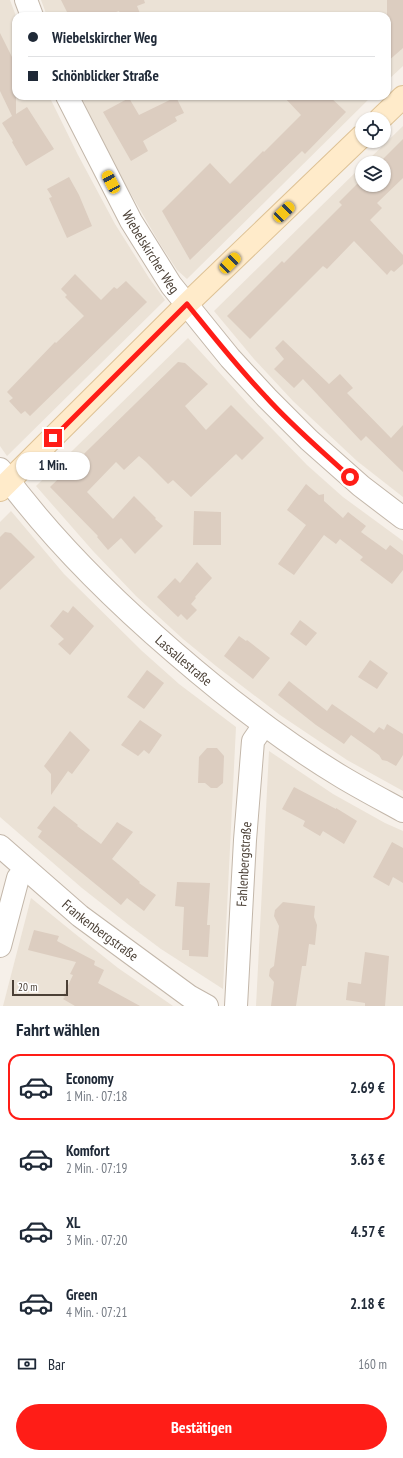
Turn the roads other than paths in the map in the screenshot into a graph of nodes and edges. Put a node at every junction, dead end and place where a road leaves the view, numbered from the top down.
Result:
1 (26, 0) edge
2 (30, 12) edge
3 (403, 97) edge
4 (69, 100) edge
5 (387, 112) edge
6 (355, 143) edge
7 (187, 304) junction
8 (3, 480) edge
9 (403, 518) edge
10 (264, 725) junction
11 (403, 811) edge
12 (0, 846) edge
13 (26, 870) junction
14 (0, 946) edge
15 (207, 1006) edge
16 (236, 1006) edge

1 - 2 street
3 - 5 street
4 - 7 street, Wiebelskircher Weg
6 - 7 street
7 - 8 street
7 - 9 street, Wiebelskircher Weg
8 - 10 street, Lassallestraße
10 - 11 street, Lassallestraße
10 - 16 street, Fahlenbergstraße
12 - 13 street, Frankenbergstraße
13 - 14 street
13 - 15 street, Frankenbergstraße

